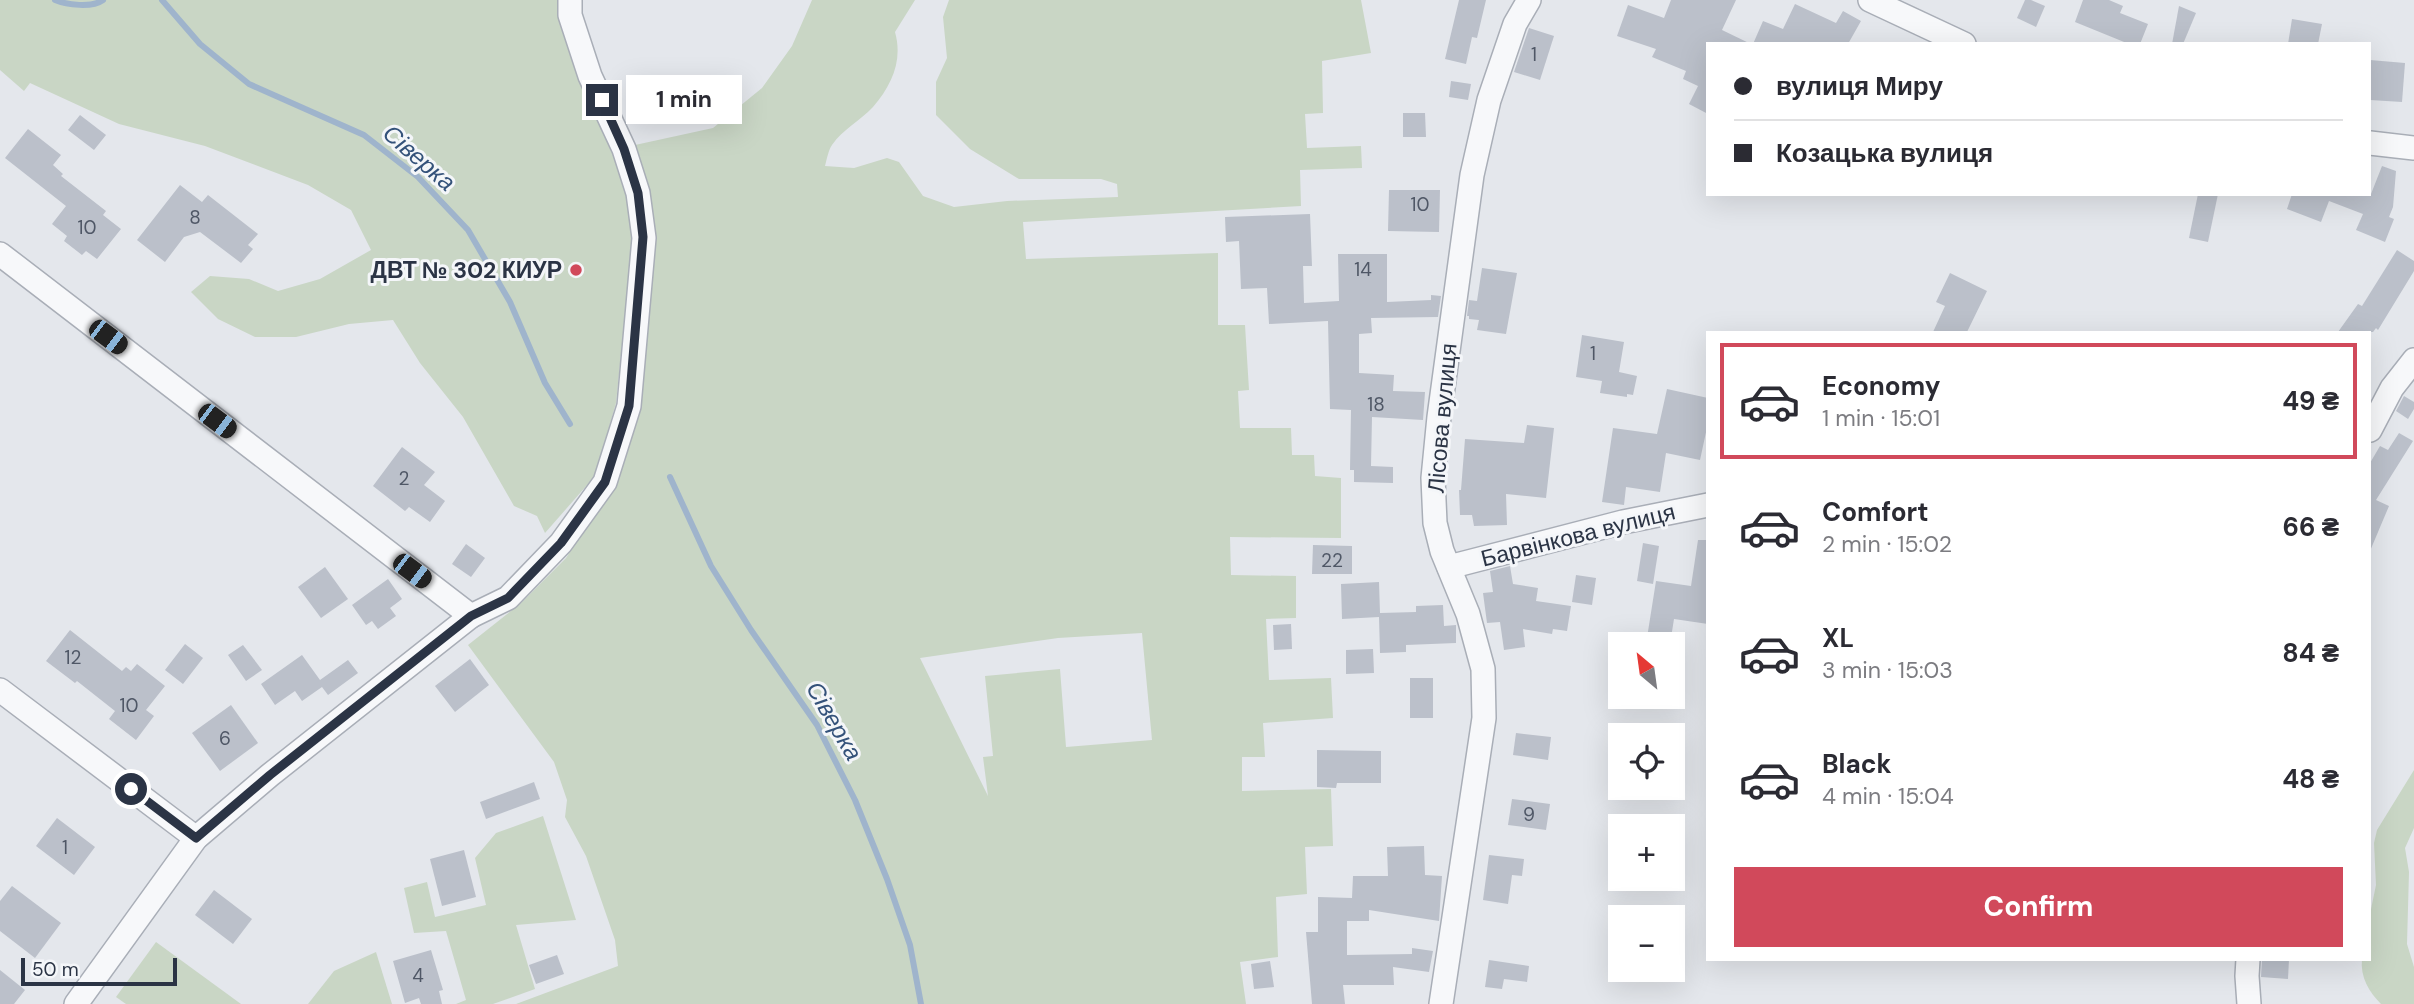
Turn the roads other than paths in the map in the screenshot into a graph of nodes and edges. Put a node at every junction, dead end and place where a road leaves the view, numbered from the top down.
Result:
1 (570, 0) edge
2 (1529, 0) edge
3 (1870, 0) edge
4 (1960, 42) edge
5 (2371, 143) edge
6 (2414, 148) edge
7 (0, 254) edge
8 (2414, 360) edge
9 (2371, 428) edge
10 (1706, 505) edge
11 (1449, 567) junction
12 (471, 616) junction
13 (0, 690) edge
14 (196, 838) junction
15 (2248, 961) edge
16 (76, 1004) edge
17 (1441, 1004) edge
18 (2249, 1004) edge

1 - 12 street
2 - 11 street, Лісова вулиця
3 - 4 street
5 - 6 street
7 - 12 street
8 - 9 street
10 - 11 street, Барвінкова вулиця
11 - 17 street, Лісова вулиця
12 - 14 street
13 - 14 street
14 - 16 street
15 - 18 street

